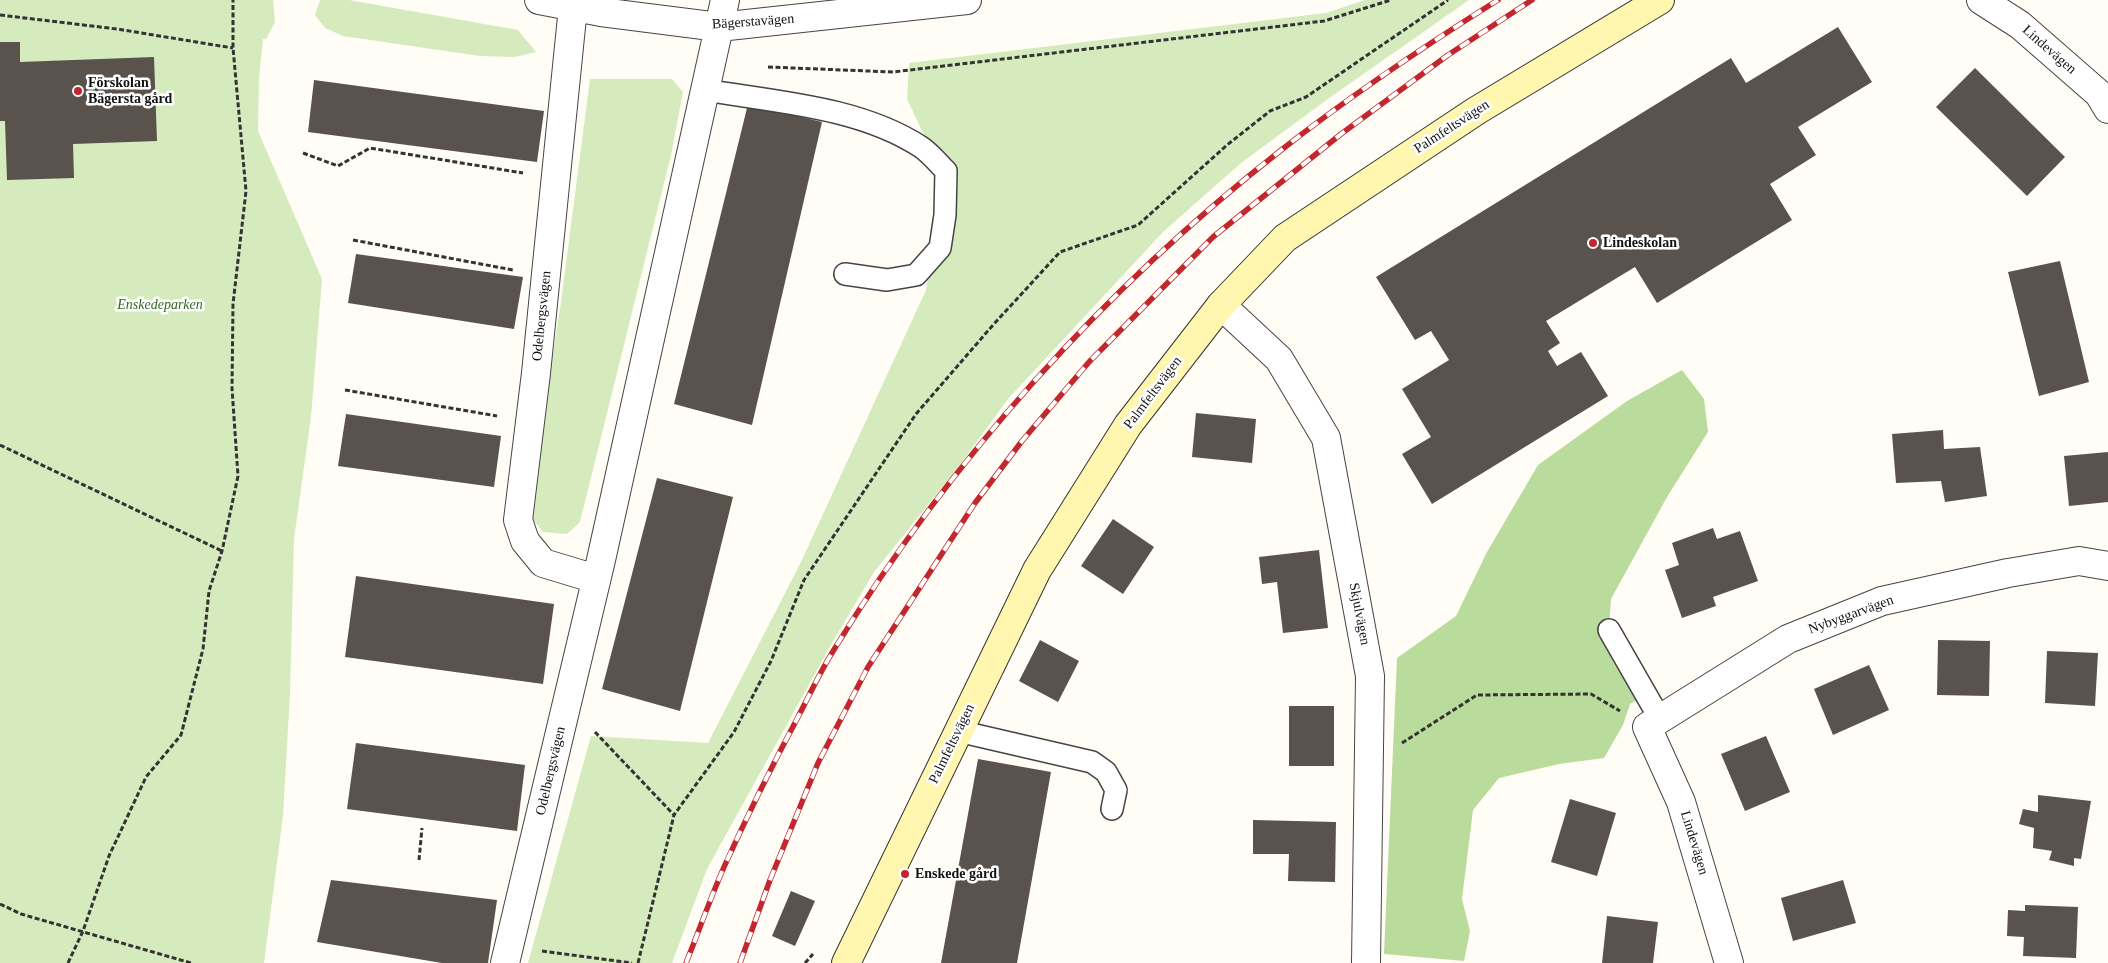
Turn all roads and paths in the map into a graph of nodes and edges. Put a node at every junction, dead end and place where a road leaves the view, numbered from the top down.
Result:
1 (233, 0) edge
2 (538, 0) edge
3 (725, 0) edge
4 (968, 0) edge
5 (1391, 0) edge
6 (1448, 0) edge
7 (1660, 0) edge
8 (1981, 0) edge
9 (573, 7) junction
10 (0, 15) edge
11 (719, 27) junction
12 (233, 48) junction
13 (708, 77) junction
14 (2108, 109) edge
15 (559, 151) junction
16 (303, 153) dead end
17 (353, 240) dead end
18 (846, 274) dead end
19 (546, 276) junction
20 (1221, 305) junction
21 (345, 390) dead end
22 (530, 421) junction
23 (0, 445) edge
24 (222, 551) junction
25 (2108, 566) edge
26 (596, 579) junction
27 (1609, 630) dead end
28 (567, 703) junction
29 (1654, 723) junction
30 (958, 731) junction
31 (1369, 766) junction
32 (1112, 809) dead end
33 (674, 815) junction
34 (422, 828) dead end
35 (419, 860) dead end
36 (0, 904) edge
37 (83, 931) junction
38 (508, 955) edge
39 (68, 963) edge
40 (191, 963) edge
41 (632, 963) edge
42 (638, 963) edge
43 (846, 963) edge
44 (1366, 963) edge
45 (1729, 963) edge

1 - 12 path
2 - 9 street, Bägerstavägen
3 - 11 street, Odelbergsvägen
4 - 11 street, Bägerstavägen
5 - 13 path
6 - 33 path
7 - 20 street, Palmfeltsvägen
8 - 14 street, Lindevägen
9 - 11 street, Bägerstavägen
9 - 15 street, Odelbergsvägen
10 - 12 path
11 - 13 street, Odelbergsvägen
12 - 24 path
13 - 18 lane
13 - 26 street, Odelbergsvägen
15 - 16 path
15 - 19 street, Odelbergsvägen
17 - 19 path
19 - 22 street, Odelbergsvägen
20 - 30 street, Palmfeltsvägen
20 - 31 street, Skjulvägen
21 - 22 path
22 - 26 street, Odelbergsvägen
23 - 24 path
24 - 37 path
25 - 29 street, Nybyggarvägen
26 - 28 street, Odelbergsvägen
27 - 29 lane
28 - 33 path
28 - 38 street, Odelbergsvägen
29 - 31 path
29 - 45 street, Lindevägen
30 - 32 lane
30 - 43 street, Palmfeltsvägen
31 - 44 street, Skjulvägen
33 - 42 path
34 - 35 path
36 - 37 path
37 - 39 path
37 - 40 path
38 - 41 path

